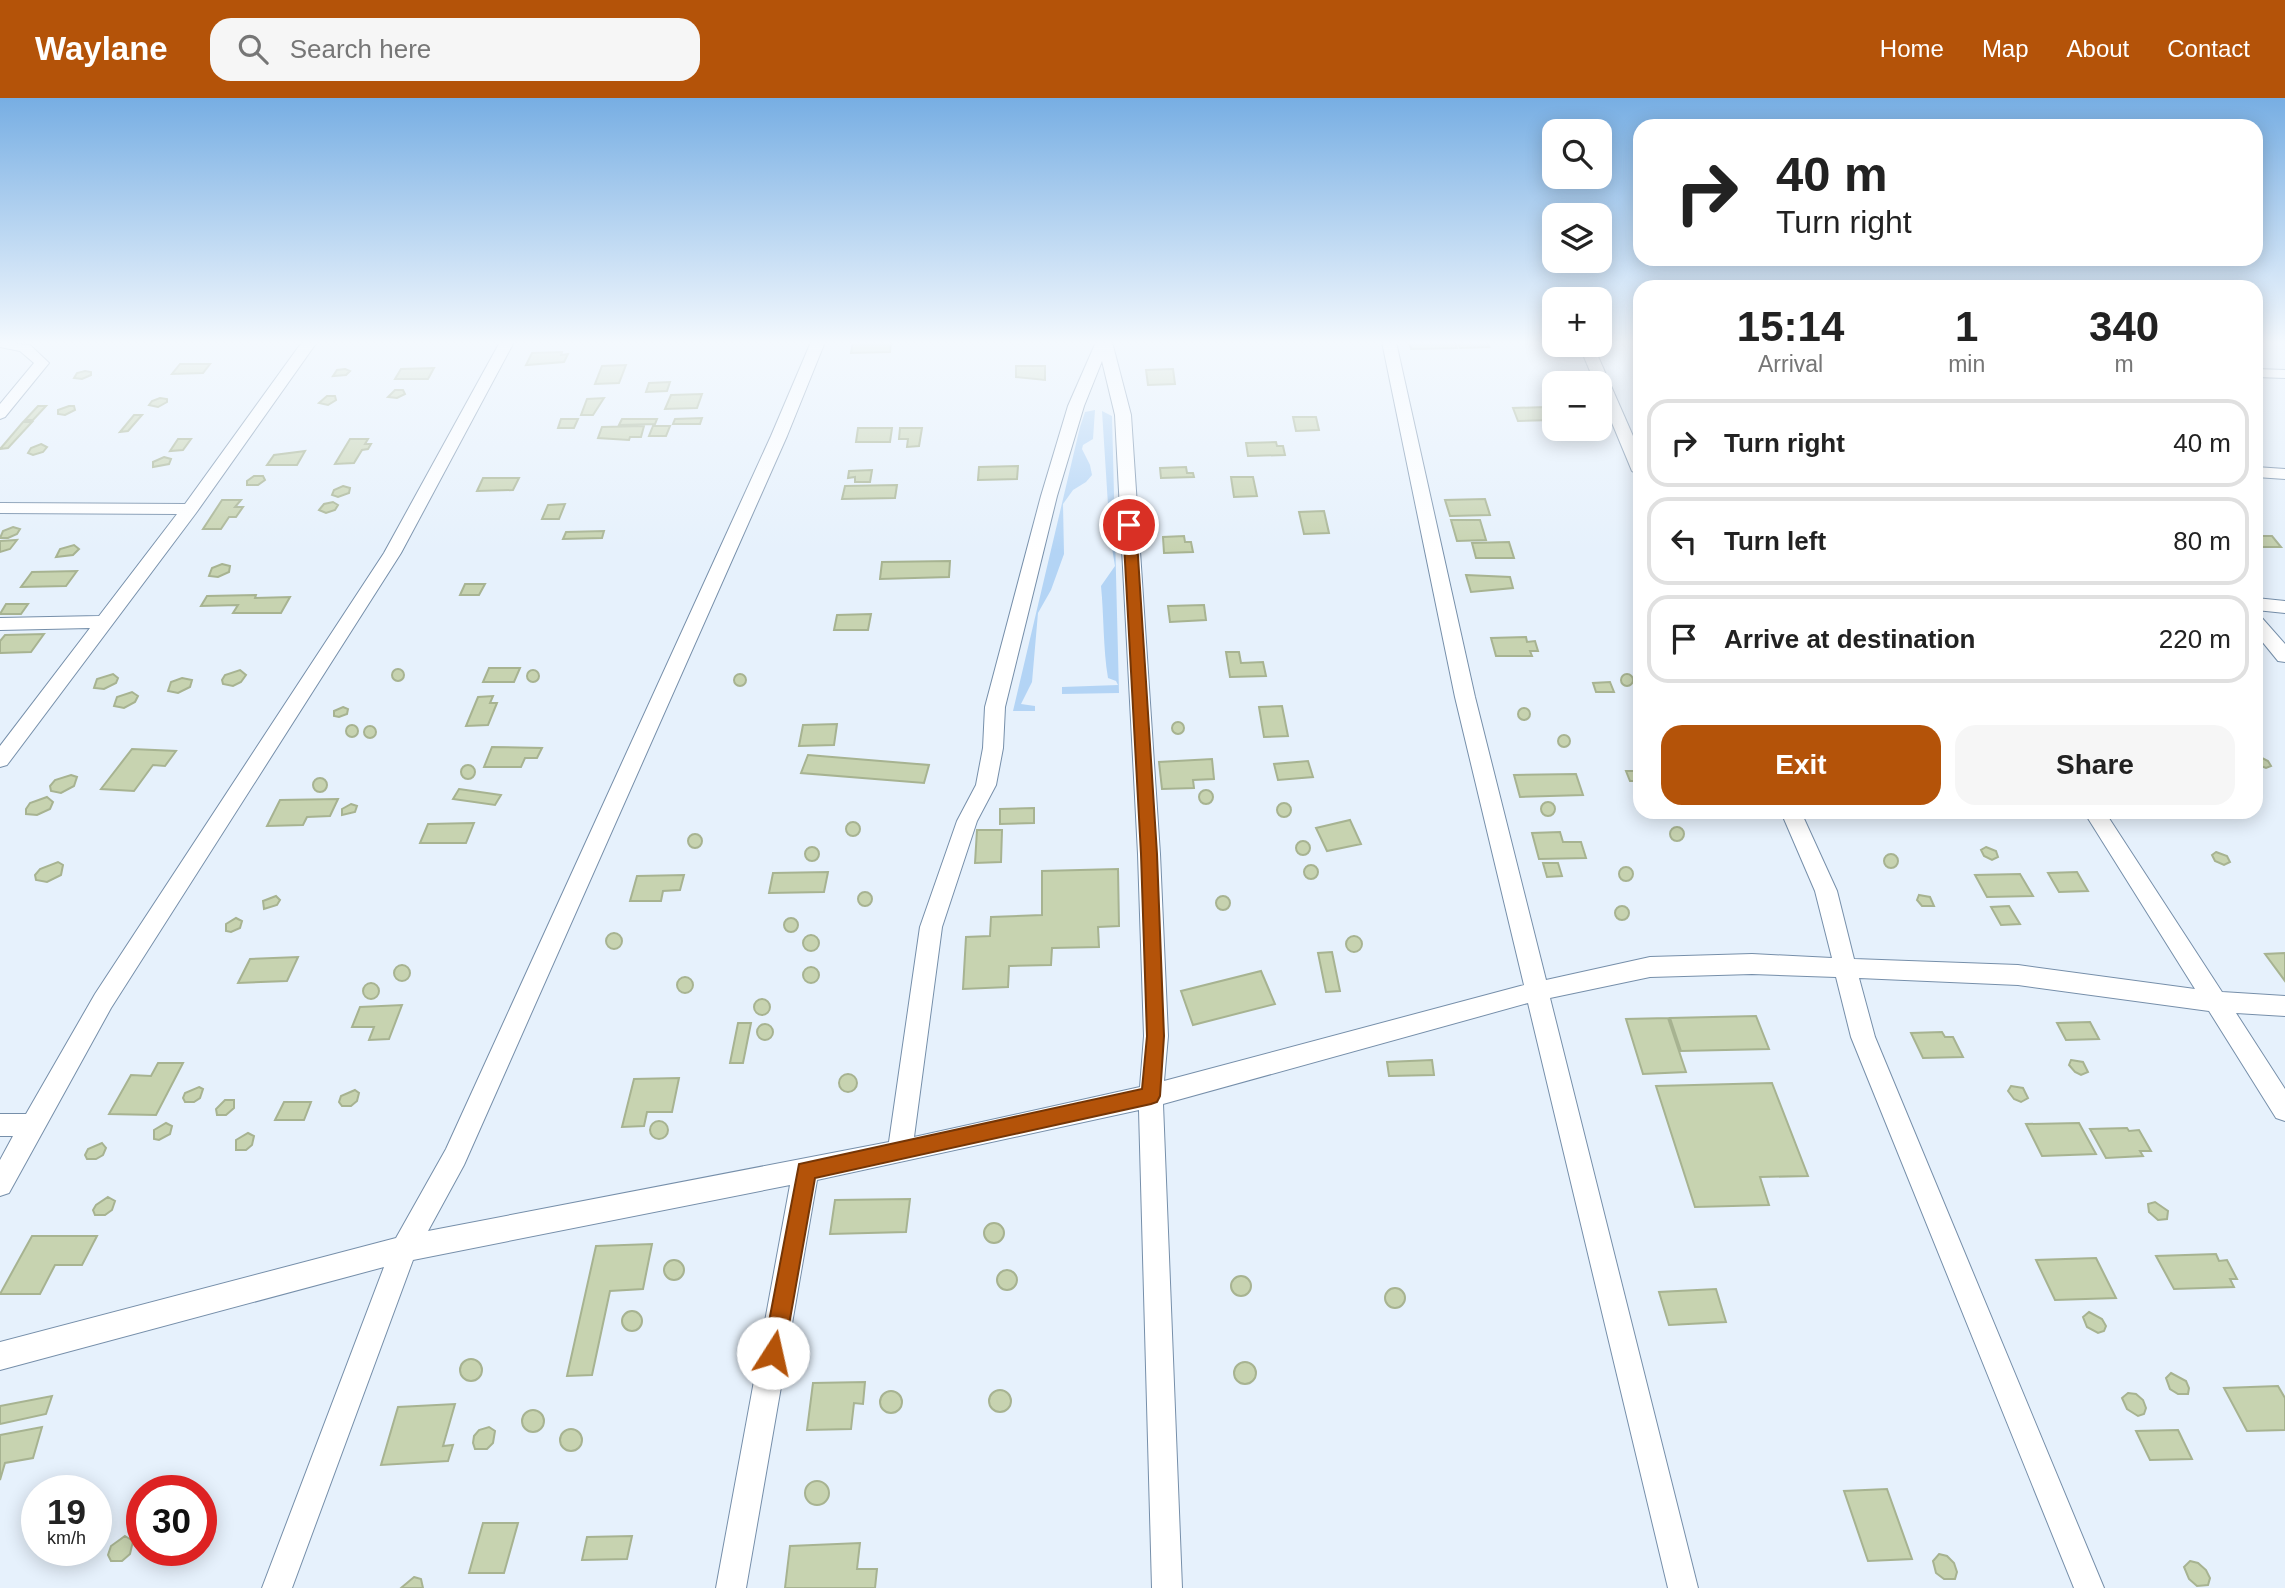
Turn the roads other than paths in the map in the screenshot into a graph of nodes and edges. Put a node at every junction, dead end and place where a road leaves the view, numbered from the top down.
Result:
1 (260, 412) edge
2 (469, 412) edge
3 (789, 412) edge
4 (1074, 412) edge
5 (1120, 412) edge
6 (1404, 412) edge
7 (1615, 412) edge
8 (1633, 455) edge
9 (2263, 472) edge
10 (2285, 474) edge
11 (0, 508) edge
12 (190, 509) junction
13 (2263, 605) edge
14 (2285, 607) edge
15 (105, 622) junction
16 (0, 624) edge
17 (2263, 629) edge
18 (2285, 656) edge
19 (0, 760) edge
20 (1794, 819) edge
21 (2099, 819) edge
22 (1847, 967) junction
23 (1538, 992) junction
24 (2218, 1002) junction
25 (2285, 1006) edge
26 (1151, 1096) junction
27 (2285, 1110) edge
28 (0, 1125) edge
29 (33, 1125) junction
30 (900, 1152) junction
31 (806, 1170) junction
32 (0, 1184) edge
33 (404, 1249) junction
34 (0, 1356) edge
35 (277, 1588) edge
36 (731, 1588) edge
37 (1167, 1588) edge
38 (1683, 1588) edge
39 (2090, 1588) edge

1 - 12 street
2 - 29 street
3 - 33 street
4 - 30 street
5 - 26 street
6 - 23 street
7 - 8 street
9 - 10 street
11 - 12 street
12 - 15 street
13 - 14 street
15 - 16 street
15 - 19 street
17 - 18 street
20 - 22 street
21 - 24 street
22 - 23 street
22 - 24 street
22 - 39 street
23 - 26 street
23 - 38 street
24 - 25 street
24 - 27 street
26 - 30 street
26 - 37 street
28 - 29 street
29 - 32 street
30 - 31 street
31 - 33 street
31 - 36 street
33 - 34 street
33 - 35 street

